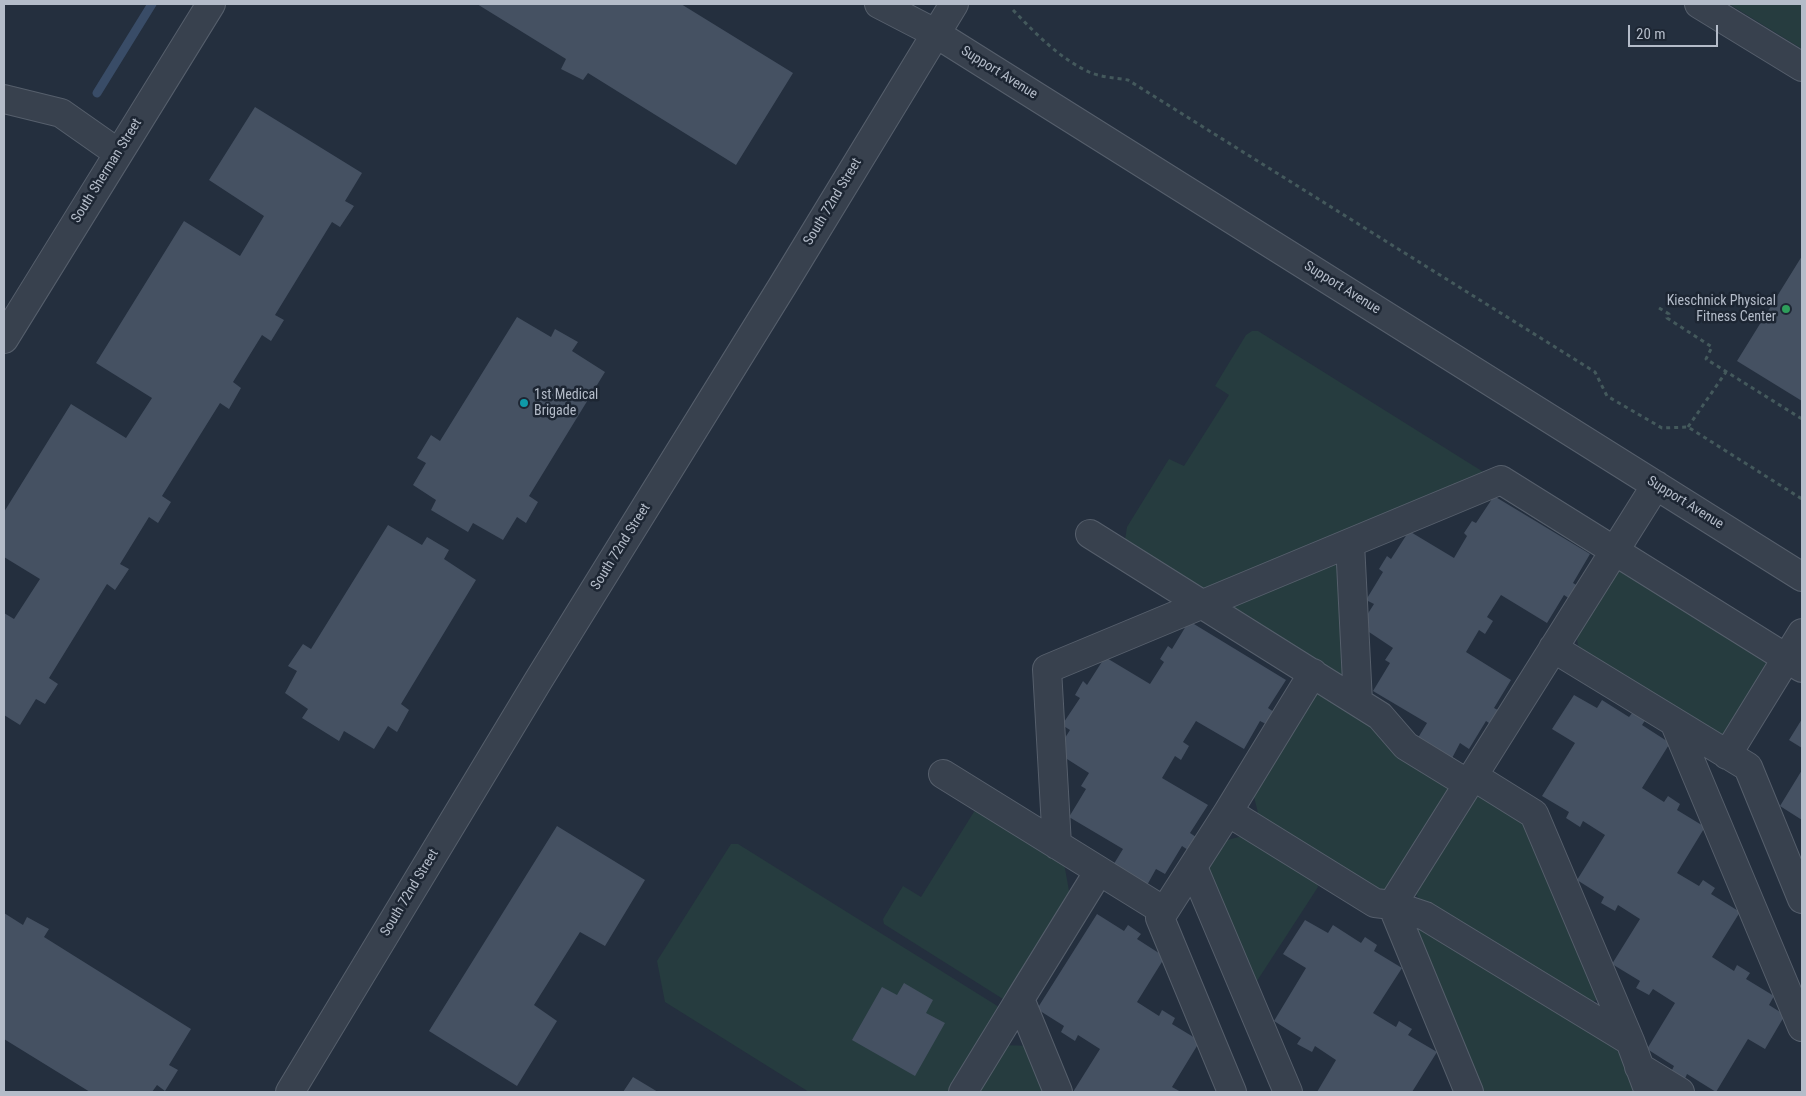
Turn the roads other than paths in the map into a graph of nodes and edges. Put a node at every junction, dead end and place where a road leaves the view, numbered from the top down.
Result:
1 (211, 4) edge
2 (879, 4) edge
3 (954, 4) edge
4 (1699, 4) edge
5 (936, 33) junction
6 (1802, 67) edge
7 (4, 99) edge
8 (118, 153) junction
9 (4, 339) edge
10 (1656, 485) junction
11 (1090, 534) dead end
12 (1350, 543) junction
13 (1615, 551) junction
14 (1802, 577) edge
15 (1202, 604) junction
16 (1802, 633) edge
17 (1553, 648) junction
18 (1795, 663) edge
19 (1313, 673) junction
20 (1358, 702) junction
21 (1675, 724) junction
22 (1727, 755) junction
23 (943, 774) dead end
24 (1471, 780) junction
25 (1228, 812) junction
26 (1057, 844) junction
27 (1193, 867) junction
28 (1099, 870) junction
29 (1802, 899) edge
30 (1392, 905) junction
31 (1164, 911) junction
32 (1020, 999) junction
33 (1802, 1028) edge
34 (1630, 1041) junction
35 (1639, 1067) junction
36 (290, 1092) edge
37 (962, 1092) edge
38 (1058, 1092) edge
39 (1232, 1092) edge
40 (1288, 1092) edge
41 (1469, 1092) edge
42 (1649, 1092) edge
43 (1680, 1092) edge

1 - 8 street, South Sherman Street
2 - 5 street, Support Avenue
3 - 5 street, South 72nd Street
4 - 6 street
5 - 10 street, Support Avenue
5 - 36 street, South 72nd Street
7 - 8 street
8 - 9 street, South Sherman Street
10 - 13 street
10 - 14 street, Support Avenue
11 - 15 street
12 - 13 street
12 - 15 street
12 - 20 street
13 - 17 street
13 - 18 street
15 - 19 street
15 - 26 street
16 - 18 street
17 - 21 street
17 - 24 street
18 - 22 street
19 - 20 street
19 - 25 street
20 - 24 street
21 - 22 street
21 - 33 street
22 - 29 street
23 - 26 street
24 - 30 street
24 - 34 street
25 - 27 street
25 - 30 street
26 - 28 street
27 - 31 street
27 - 40 street
28 - 31 street
28 - 32 street
30 - 34 street
30 - 41 street
31 - 39 street
32 - 37 street
32 - 38 street
34 - 35 street
35 - 42 street
35 - 43 street

